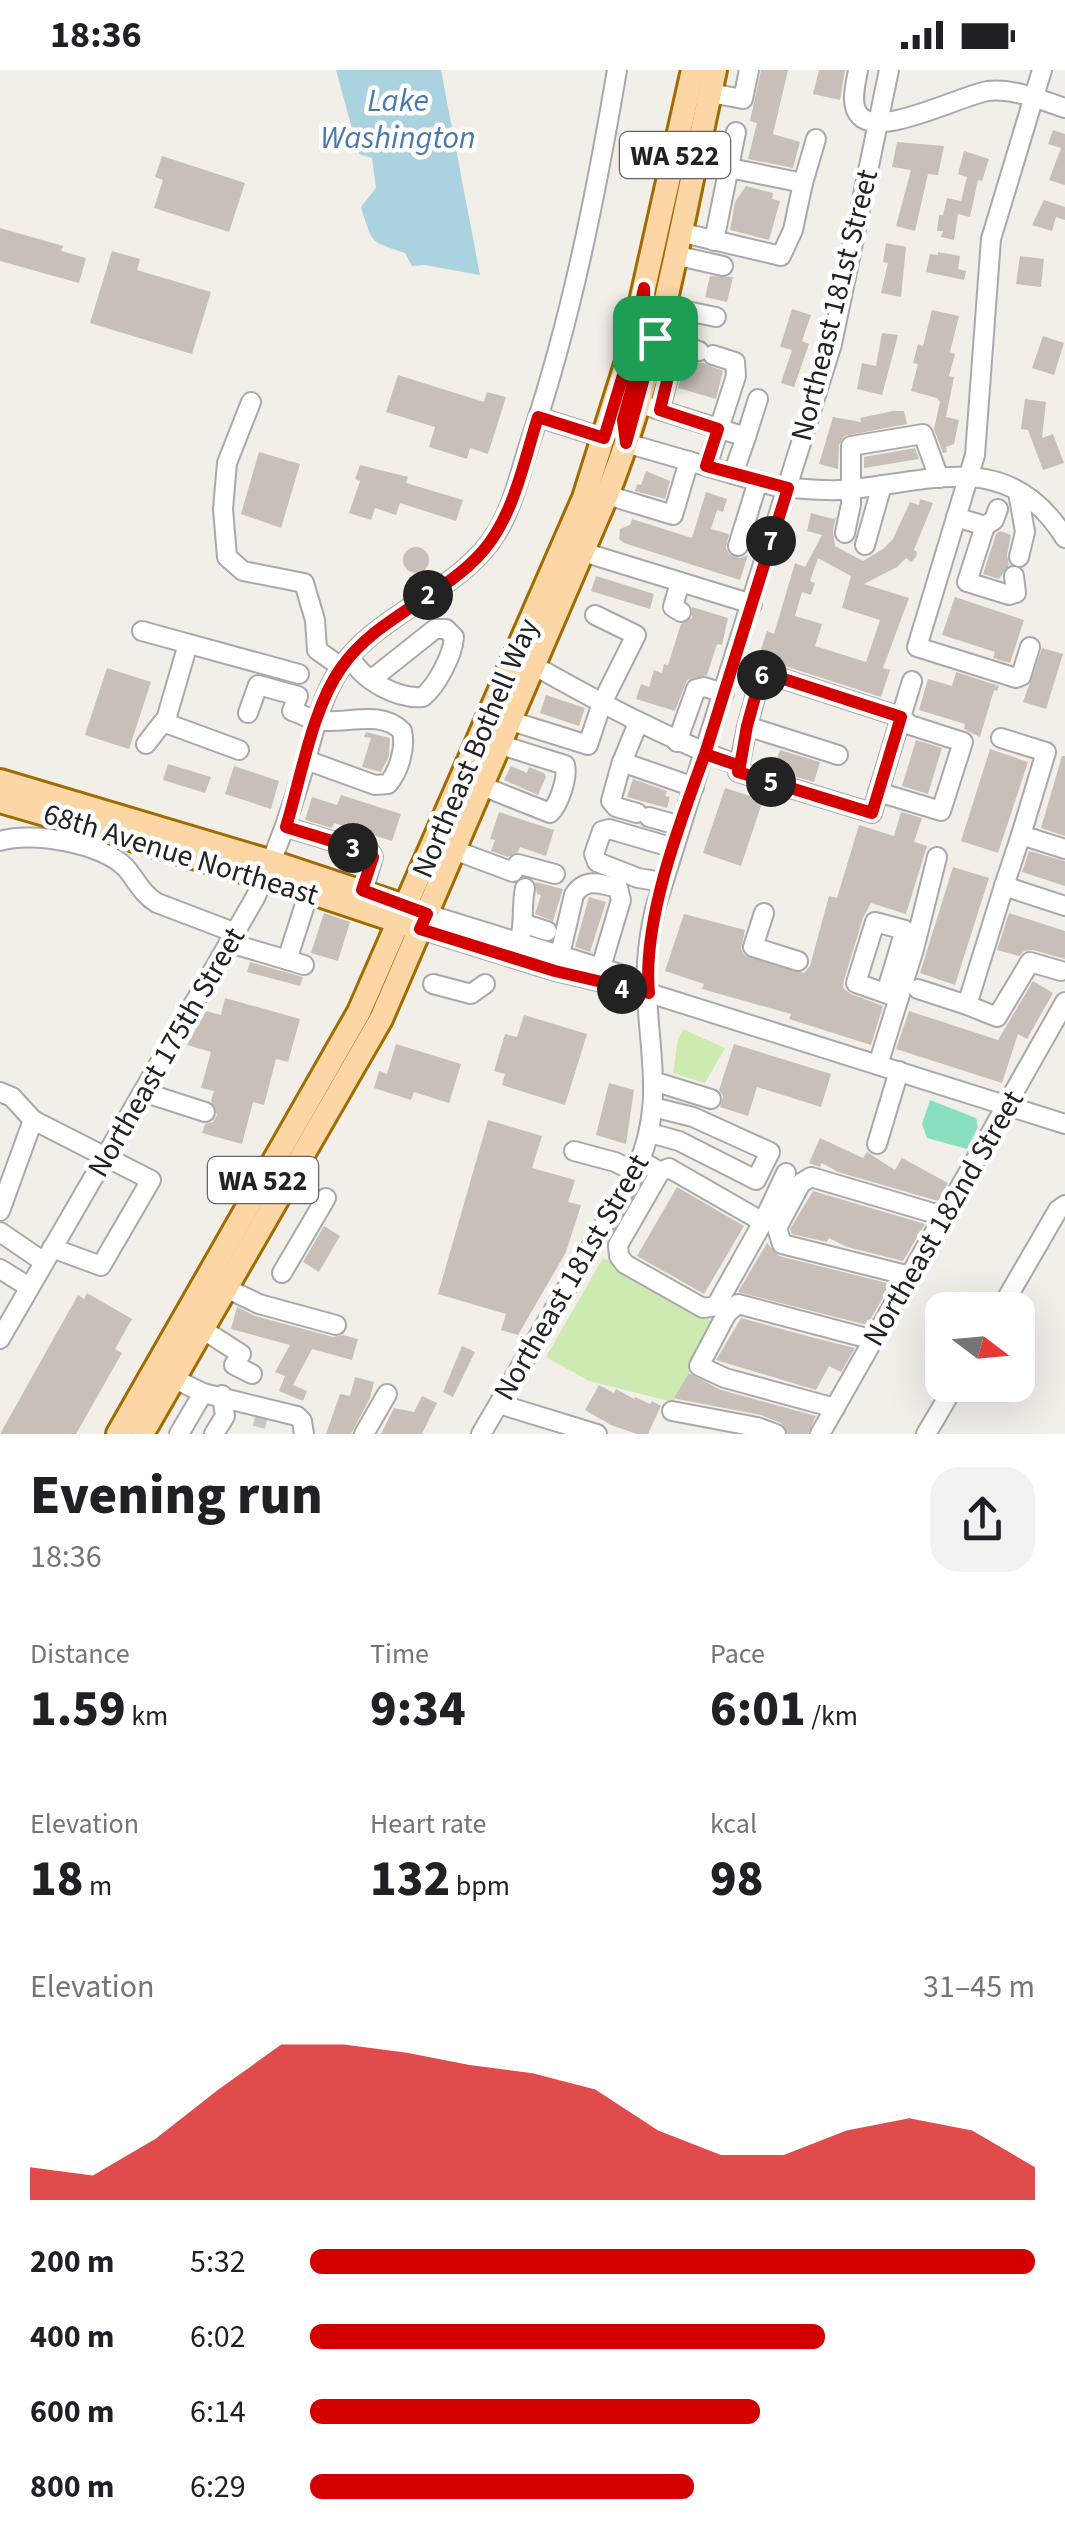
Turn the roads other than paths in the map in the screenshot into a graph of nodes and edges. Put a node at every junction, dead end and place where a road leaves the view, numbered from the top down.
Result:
1 (617, 70) edge
2 (750, 70) edge
3 (858, 70) edge
4 (889, 70) edge
5 (1042, 70) edge
6 (702, 77) edge
7 (1034, 98) junction
8 (1065, 108) edge
9 (878, 122) junction
10 (736, 132) dead end
11 (816, 139) dead end
12 (695, 161) junction
13 (730, 166) junction
14 (803, 183) junction
15 (714, 241) junction
16 (676, 244) junction
17 (723, 266) dead end
18 (662, 306) junction
19 (716, 317) dead end
20 (665, 341) junction
21 (758, 399) dead end
22 (251, 402) dead end
23 (636, 404) junction
24 (660, 410) junction
25 (538, 417) junction
26 (718, 429) junction
27 (746, 437) junction
28 (615, 440) junction
29 (698, 464) junction
30 (733, 474) junction
31 (968, 474) junction
32 (939, 478) junction
33 (758, 481) junction
34 (882, 484) junction
35 (788, 488) junction
36 (850, 488) junction
37 (1018, 492) junction
38 (596, 497) junction
39 (998, 509) dead end
40 (956, 517) junction
41 (985, 526) junction
42 (845, 533) dead end
43 (1065, 538) edge
44 (865, 544) dead end
45 (738, 546) dead end
46 (583, 552) junction
47 (1019, 557) dead end
48 (939, 573) junction
49 (1014, 576) dead end
50 (680, 582) junction
51 (967, 582) junction
52 (752, 604) junction
53 (682, 612) dead end
54 (596, 616) dead end
55 (142, 631) dead end
56 (188, 644) junction
57 (1030, 646) dead end
58 (345, 662) junction
59 (536, 666) junction
60 (298, 674) dead end
61 (372, 679) junction
62 (912, 680) dead end
63 (724, 693) junction
64 (602, 703) junction
65 (248, 713) dead end
66 (901, 717) junction
67 (318, 720) junction
68 (511, 721) junction
69 (164, 723) junction
70 (638, 723) junction
71 (756, 730) dead end
72 (1001, 738) dead end
73 (677, 742) junction
74 (146, 744) dead end
75 (501, 745) junction
76 (239, 750) dead end
77 (705, 754) junction
78 (838, 755) dead end
79 (306, 760) junction
80 (622, 762) junction
81 (740, 766) junction
82 (0, 781) edge
83 (482, 786) junction
84 (694, 786) junction
85 (878, 792) junction
86 (0, 801) edge
87 (681, 826) junction
88 (286, 827) junction
89 (1021, 835) junction
90 (0, 841) edge
91 (674, 848) junction
92 (1065, 848) edge
93 (454, 850) junction
94 (937, 857) dead end
95 (268, 870) junction
96 (555, 874) dead end
97 (664, 882) junction
98 (1004, 886) junction
99 (525, 888) dead end
100 (362, 890) junction
101 (309, 892) junction
102 (620, 895) junction
103 (1065, 906) edge
104 (656, 909) junction
105 (764, 913) dead end
106 (414, 918) junction
107 (524, 924) junction
108 (547, 931) dead end
109 (233, 938) junction
110 (519, 943) junction
111 (560, 954) junction
112 (798, 961) dead end
113 (601, 967) junction
114 (1061, 971) dead end
115 (433, 984) dead end
116 (486, 984) dead end
117 (918, 989) dead end
118 (649, 993) junction
119 (1065, 1002) edge
120 (967, 1005) junction
121 (1057, 1036) edge
122 (878, 1065) junction
123 (899, 1072) junction
124 (653, 1080) junction
125 (0, 1092) edge
126 (143, 1092) junction
127 (711, 1098) dead end
128 (1006, 1105) junction
129 (653, 1107) junction
130 (205, 1112) dead end
131 (693, 1116) junction
132 (33, 1120) junction
133 (1065, 1124) edge
134 (650, 1133) junction
135 (679, 1141) junction
136 (877, 1144) dead end
137 (574, 1151) dead end
138 (104, 1159) junction
139 (638, 1166) junction
140 (660, 1172) junction
141 (786, 1173) dead end
142 (326, 1198) dead end
143 (1065, 1206) edge
144 (0, 1211) edge
145 (944, 1216) junction
146 (762, 1222) junction
147 (0, 1232) edge
148 (48, 1255) junction
149 (0, 1269) edge
150 (282, 1272) dead end
151 (910, 1276) junction
152 (30, 1287) junction
153 (226, 1288) junction
154 (1010, 1292) edge
155 (336, 1325) dead end
156 (202, 1329) junction
157 (0, 1339) edge
158 (874, 1340) junction
159 (252, 1374) dead end
160 (174, 1379) junction
161 (212, 1394) junction
162 (387, 1394) dead end
163 (242, 1400) junction
164 (946, 1402) edge
165 (499, 1404) junction
166 (835, 1408) junction
167 (672, 1411) dead end
168 (824, 1433) edge
169 (118, 1434) edge
170 (142, 1434) edge
171 (179, 1434) edge
172 (214, 1434) edge
173 (304, 1434) edge
174 (364, 1434) edge
175 (481, 1434) edge
176 (597, 1434) edge
177 (776, 1434) edge
178 (926, 1434) edge

1 - 25 street, Northeast 175th Street
2 - 6 street
3 - 9 street
4 - 9 street, Northeast 181st Street
5 - 7 street
6 - 12 main road, Northeast Bothell Way / WA 522
6 - 28 main road, WA 522
7 - 8 street
7 - 9 street
7 - 31 street
9 - 35 street, Northeast 181st Street
10 - 13 street
11 - 14 street
12 - 13 street
12 - 16 main road, Northeast Bothell Way / WA 522
13 - 14 street
13 - 15 street
14 - 15 street
15 - 16 street
16 - 17 street
16 - 18 main road, Northeast Bothell Way / WA 522
18 - 19 street
18 - 20 main road, Northeast Bothell Way / WA 522
20 - 23 main road, Northeast Bothell Way / WA 522
20 - 24 street
20 - 26 street
21 - 27 street
22 - 58 street
23 - 24 street
23 - 28 main road, Northeast Bothell Way / WA 522
24 - 26 street
25 - 28 street
25 - 58 street, Northeast 175th Street
26 - 27 street
26 - 29 street
27 - 30 street
28 - 29 street
28 - 38 main road, Northeast Bothell Way / WA 522
29 - 30 street
29 - 38 street
30 - 33 street
31 - 32 street
31 - 37 street
31 - 40 street
32 - 34 street
32 - 36 street
33 - 35 street
33 - 45 street
34 - 36 street
34 - 44 street
35 - 36 street
35 - 52 street, Northeast 181st Street
36 - 42 street
37 - 43 street
37 - 47 street
38 - 46 main road, Northeast Bothell Way / WA 522
38 - 59 main road
38 - 106 main road, Northeast Bothell Way / WA 522
39 - 41 street
40 - 41 street
40 - 48 street
41 - 51 street
46 - 50 street
46 - 59 main road, Northeast Bothell Way / WA 522
48 - 51 street
48 - 57 street
49 - 51 street
50 - 52 street
50 - 53 street
52 - 63 street, Northeast 181st Street
54 - 64 street
55 - 56 street
56 - 60 street
56 - 69 street
58 - 61 street
58 - 67 street, Northeast 175th Street
59 - 64 street
59 - 68 main road, Northeast Bothell Way / WA 522
61 - 61 street
62 - 66 street
63 - 73 street
63 - 77 street, Northeast 181st Street
64 - 68 street
64 - 70 street
65 - 67 street
66 - 81 street
66 - 85 street
66 - 85 street
67 - 79 street, Northeast 175th Street
67 - 79 street
68 - 75 main road, Northeast Bothell Way / WA 522
69 - 74 street
69 - 76 street
70 - 73 street
70 - 80 street
71 - 78 street
72 - 89 street
73 - 77 street
75 - 83 main road, Northeast Bothell Way / WA 522
75 - 83 street
77 - 81 street
77 - 84 street, Northeast 181st Street
79 - 88 street, Northeast 175th Street
80 - 84 street
80 - 87 street
81 - 85 street
82 - 95 main road, 68th Avenue Northeast
83 - 93 main road, Northeast Bothell Way / WA 522
84 - 87 street, Northeast 181st Street
86 - 95 main road, 68th Avenue Northeast
87 - 91 street, Northeast 181st Street
88 - 95 street, Northeast 175th Street
88 - 100 street
89 - 92 street
89 - 98 street
90 - 109 street
91 - 97 street, Northeast 181st Street
91 - 97 street
93 - 96 street
93 - 106 main road, Northeast Bothell Way / WA 522
94 - 122 street
95 - 100 main road, 68th Avenue Northeast
95 - 101 main road, 68th Avenue Northeast
95 - 109 street, Northeast 175th Street
97 - 104 street, Northeast 181st Street
98 - 103 street
98 - 120 street
99 - 107 street
100 - 106 main road, 68th Avenue Northeast
101 - 106 main road, 68th Avenue Northeast
101 - 109 street
102 - 104 street
102 - 111 street
102 - 113 street
104 - 118 street, Northeast 181st Street
105 - 112 street
106 - 110 street, 68th Avenue Northeast
106 - 118 street, 68th Avenue Northeast
106 - 153 main road, Northeast Bothell Way / WA 522
106 - 169 main road, Northeast Bothell Way / WA 522
107 - 108 street
107 - 110 street
109 - 126 street, Northeast 175th Street
110 - 111 street, 68th Avenue Northeast
111 - 113 street, 68th Avenue Northeast
113 - 118 street, 68th Avenue Northeast
114 - 120 street
115 - 116 street
117 - 120 street
118 - 122 street, 68th Avenue Northeast
118 - 124 street, Northeast 181st Street
119 - 121 street, Northeast 182nd Street
121 - 128 street, Northeast 182nd Street
122 - 123 street, 68th Avenue Northeast
123 - 128 street, 68th Avenue Northeast
123 - 136 street
124 - 127 street
124 - 129 street, Northeast 181st Street
125 - 132 street
126 - 130 street
126 - 138 street, Northeast 175th Street
128 - 133 street, 68th Avenue Northeast
128 - 145 street, Northeast 182nd Street
129 - 131 street
129 - 134 street, Northeast 181st Street
131 - 135 street
131 - 135 street
132 - 138 street
132 - 144 street
134 - 135 street
134 - 139 street, Northeast 181st Street
137 - 139 street
138 - 148 street, Northeast 175th Street
138 - 148 street
139 - 140 street
139 - 165 street, Northeast 181st Street
140 - 146 street
140 - 146 street
141 - 146 street
142 - 150 street
143 - 154 street
145 - 151 street, Northeast 182nd Street
145 - 151 street
147 - 148 street
148 - 152 street, Northeast 175th Street
149 - 152 street
151 - 158 street, Northeast 182nd Street
152 - 157 street, Northeast 175th Street
153 - 155 street
153 - 156 main road, Northeast Bothell Way / WA 522
156 - 159 street
156 - 160 main road, Northeast Bothell Way / WA 522
158 - 166 street, Northeast 182nd Street
158 - 166 street
160 - 161 street
160 - 170 main road, Northeast Bothell Way / WA 522
161 - 163 street
161 - 171 street
161 - 172 street
162 - 174 street
163 - 173 street
163 - 173 street
164 - 178 street
165 - 175 street, Northeast 181st Street
165 - 176 street
166 - 168 street, Northeast 182nd Street
167 - 177 street

